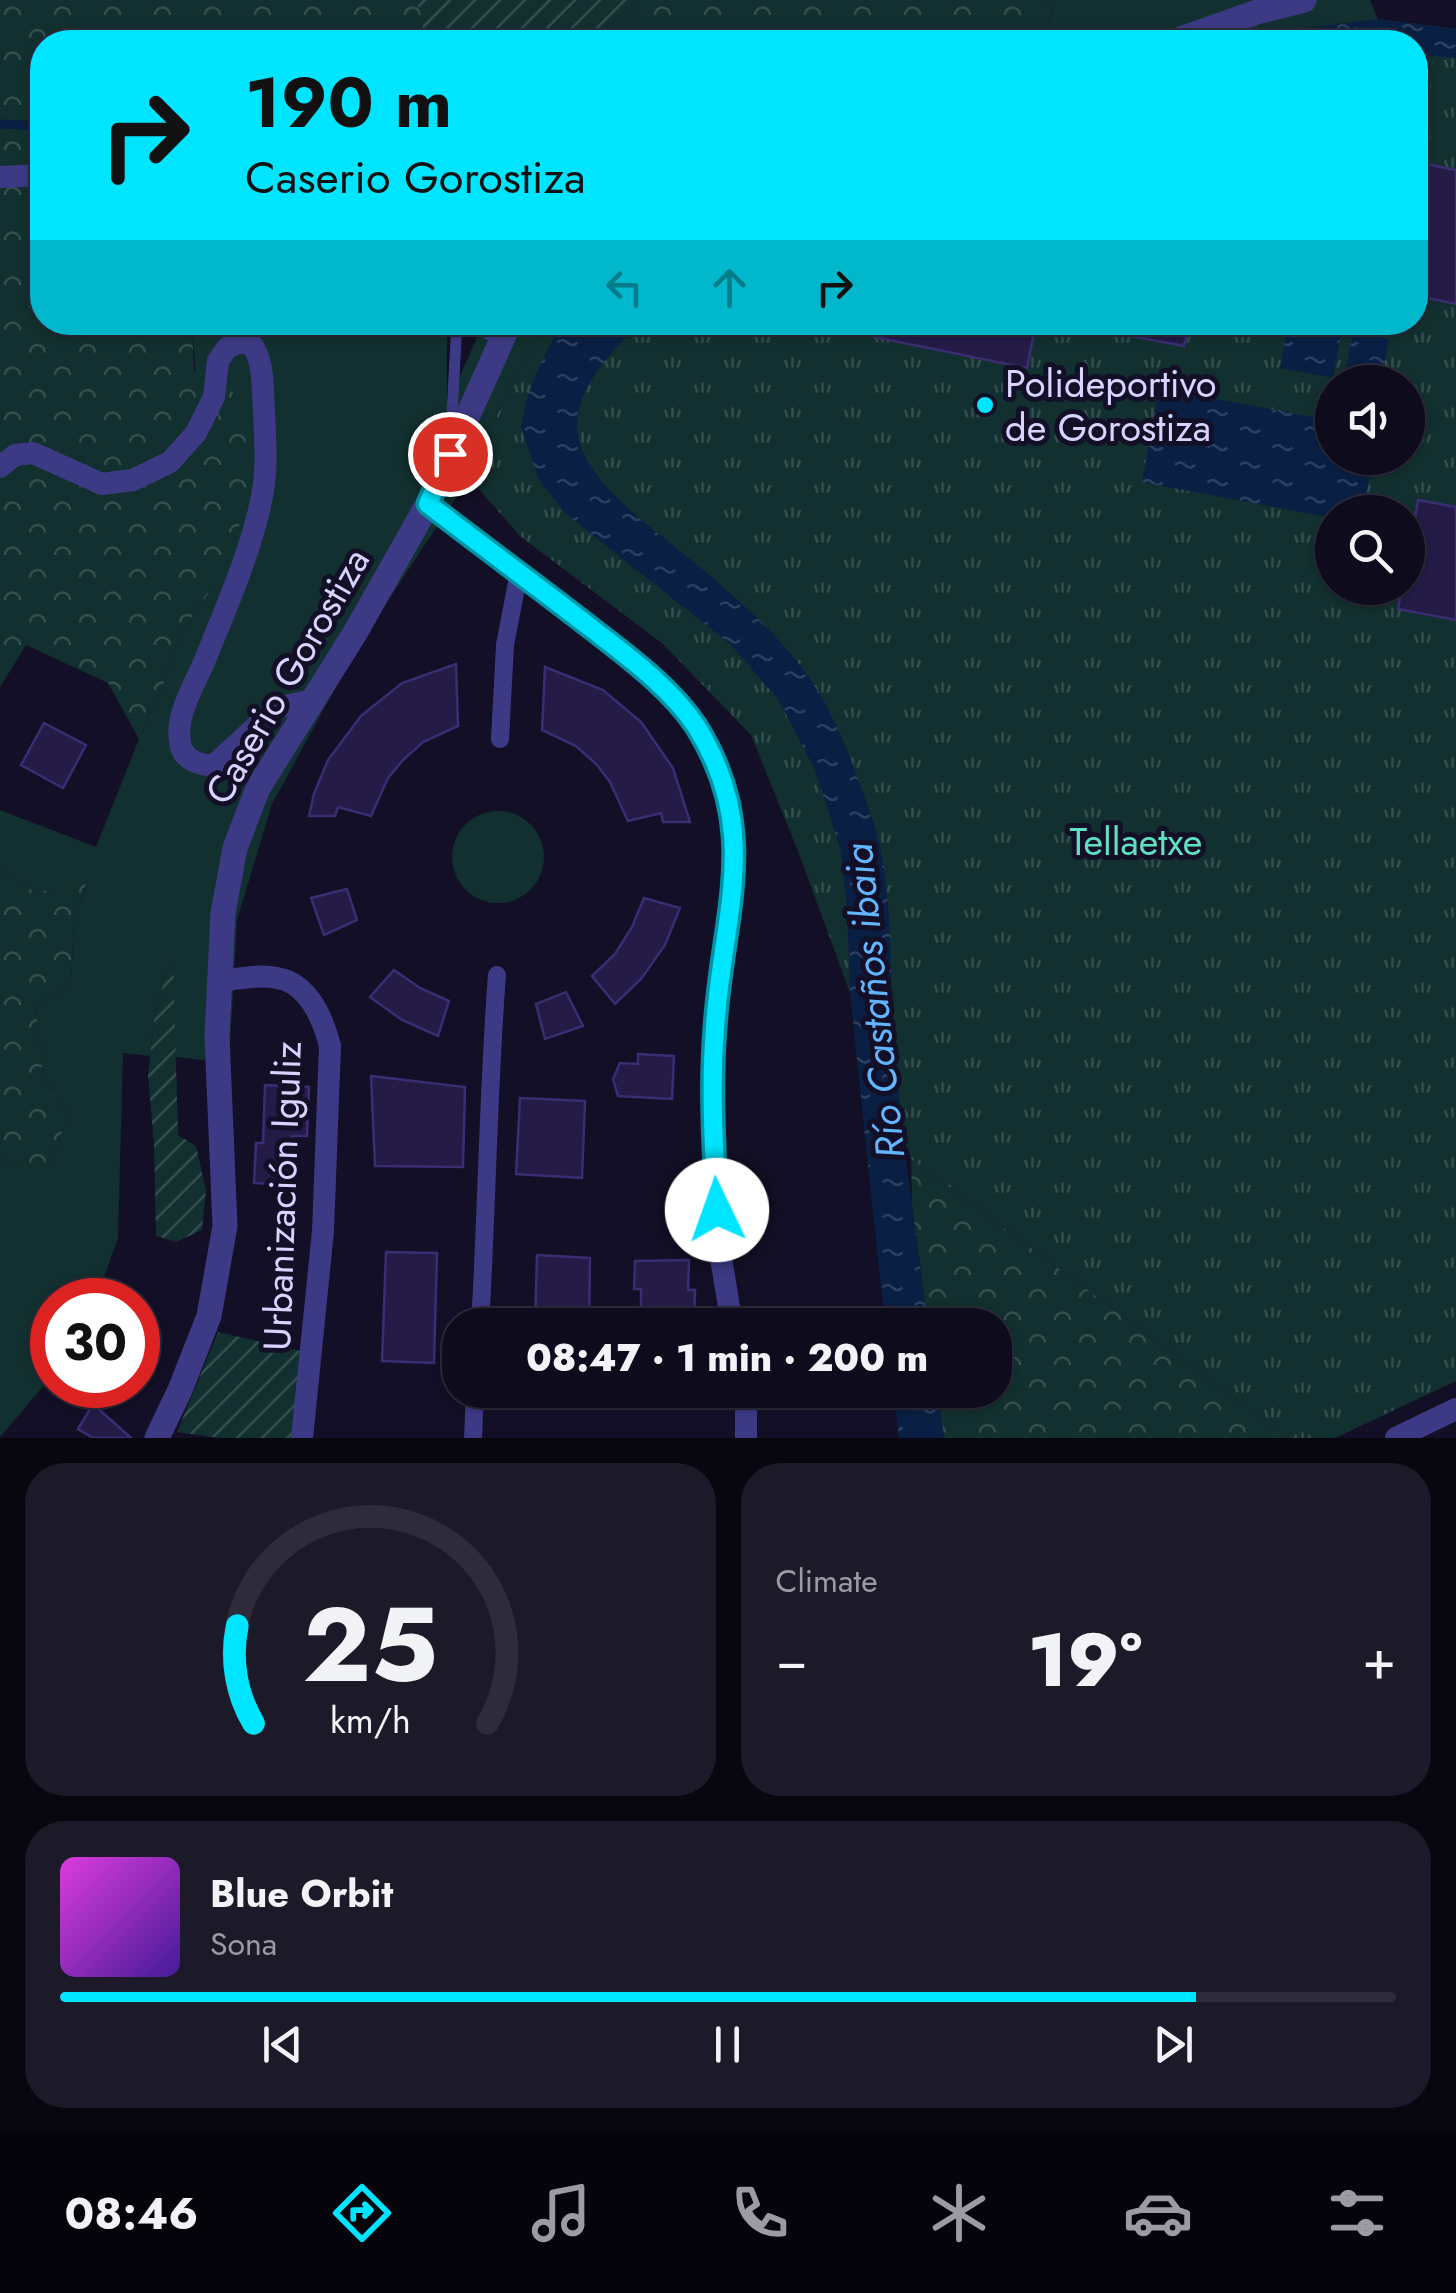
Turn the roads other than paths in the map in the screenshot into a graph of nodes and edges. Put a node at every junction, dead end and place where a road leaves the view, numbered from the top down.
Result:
1 (1304, 0) edge
2 (1205, 30) edge
3 (30, 176) edge
4 (0, 177) edge
5 (456, 335) edge
6 (503, 335) edge
7 (450, 454) junction
8 (0, 467) edge
9 (428, 504) junction
10 (519, 572) junction
11 (313, 700) junction
12 (500, 739) dead end
13 (497, 975) dead end
14 (219, 980) junction
15 (481, 1308) edge
16 (729, 1308) edge
17 (475, 1408) edge
18 (745, 1408) edge
19 (1456, 1409) edge
20 (1401, 1436) edge
21 (157, 1438) edge
22 (302, 1438) edge
23 (474, 1438) edge
24 (746, 1438) edge

1 - 2 street
3 - 4 street
5 - 7 lane
6 - 7 street, Caserio Gorostiza
7 - 9 street, Caserio Gorostiza
8 - 11 street
9 - 10 street
9 - 11 street, Caserio Gorostiza
10 - 12 street
10 - 16 street
11 - 14 street, Caserio Gorostiza
13 - 15 street
14 - 21 street, Caserio Gorostiza
14 - 22 street, Urbanización Iguliz
17 - 23 street
18 - 24 street
19 - 20 street

